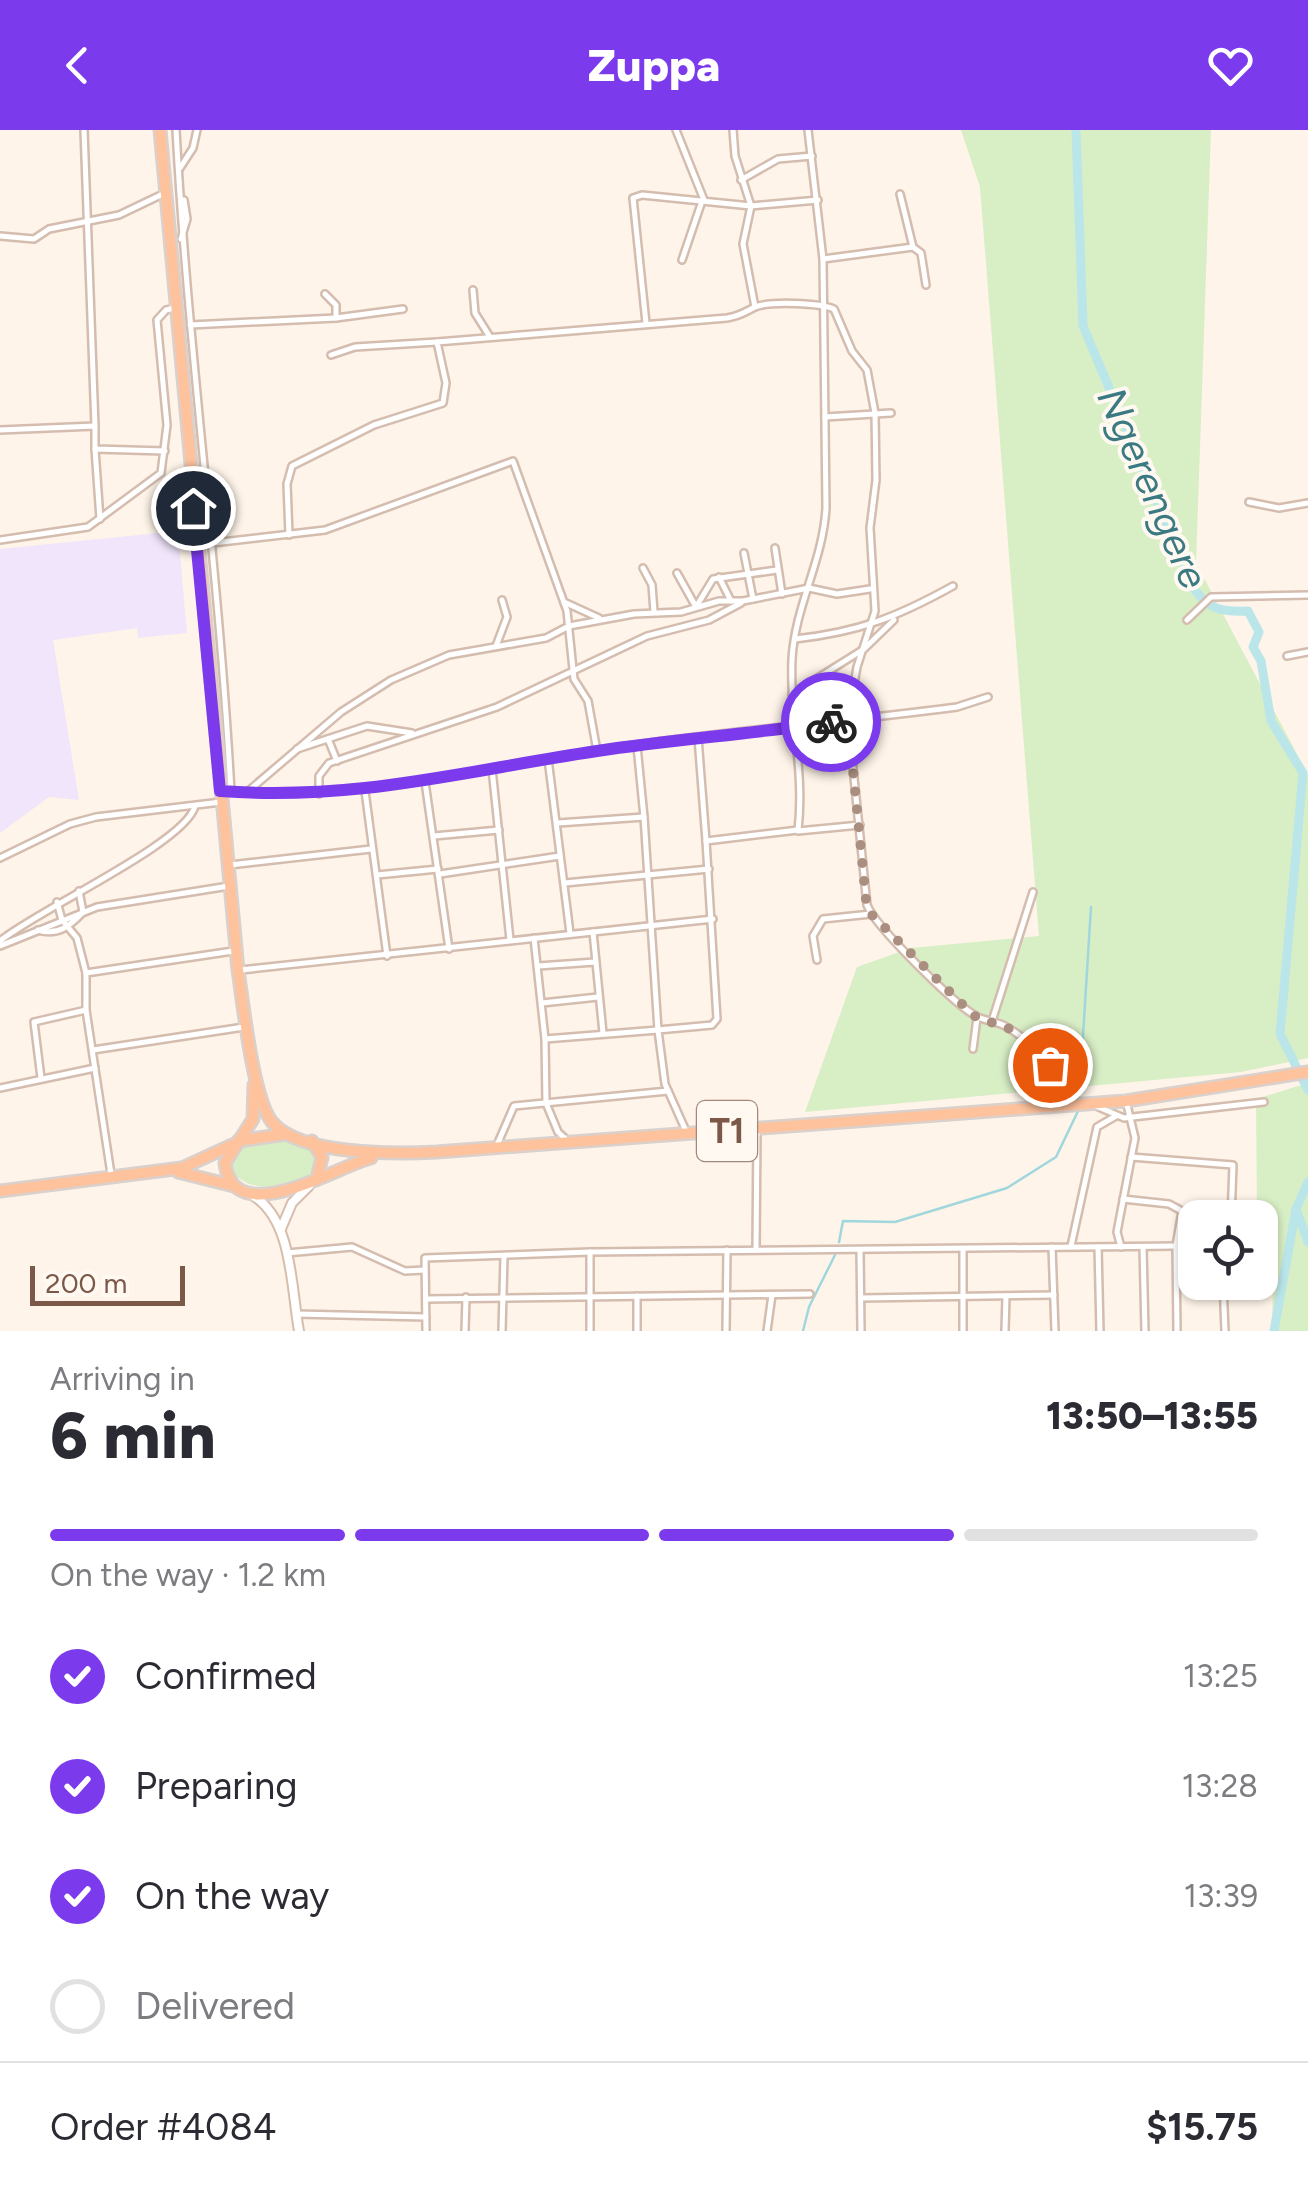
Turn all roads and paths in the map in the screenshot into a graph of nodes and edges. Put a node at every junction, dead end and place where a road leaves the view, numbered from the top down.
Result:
1 (84, 130) edge
2 (160, 130) edge
3 (176, 130) edge
4 (197, 130) edge
5 (676, 130) edge
6 (733, 130) edge
7 (808, 130) edge
8 (812, 156) junction
9 (178, 170) junction
10 (742, 180) junction
11 (165, 193) junction
12 (900, 194) dead end
13 (184, 200) dead end
14 (818, 200) junction
15 (702, 202) junction
16 (750, 206) junction
17 (86, 222) junction
18 (0, 236) edge
19 (180, 242) junction
20 (913, 247) junction
21 (823, 259) junction
22 (682, 260) dead end
23 (926, 285) dead end
24 (473, 290) dead end
25 (325, 294) dead end
26 (825, 305) junction
27 (175, 308) junction
28 (755, 308) junction
29 (404, 309) dead end
30 (336, 318) junction
31 (646, 323) junction
32 (190, 325) junction
33 (490, 336) junction
34 (436, 342) junction
35 (331, 355) dead end
36 (875, 413) junction
37 (890, 413) dead end
38 (825, 418) junction
39 (94, 426) junction
40 (0, 430) edge
41 (96, 449) junction
42 (165, 451) junction
43 (1249, 502) dead end
44 (1308, 503) edge
45 (100, 518) junction
46 (289, 535) junction
47 (0, 540) edge
48 (213, 543) junction
49 (774, 548) dead end
50 (744, 553) dead end
51 (643, 568) dead end
52 (777, 570) junction
53 (746, 572) junction
54 (676, 573) dead end
55 (719, 577) junction
56 (953, 586) dead end
57 (808, 588) junction
58 (870, 590) junction
59 (686, 594) junction
60 (782, 594) junction
61 (1308, 595) edge
62 (754, 599) junction
63 (502, 600) dead end
64 (730, 601) junction
65 (743, 601) junction
66 (564, 602) junction
67 (696, 607) junction
68 (654, 612) junction
69 (681, 612) junction
70 (897, 617) junction
71 (602, 619) junction
72 (1187, 620) dead end
73 (871, 622) junction
74 (569, 626) junction
75 (795, 639) junction
76 (496, 646) junction
77 (864, 649) junction
78 (1308, 652) edge
79 (1288, 656) dead end
80 (574, 674) junction
81 (792, 694) junction
82 (988, 697) dead end
83 (848, 719) junction
84 (791, 726) junction
85 (414, 734) junction
86 (698, 738) junction
87 (328, 739) junction
88 (637, 746) junction
89 (294, 750) junction
90 (597, 751) junction
91 (548, 759) junction
92 (337, 761) junction
93 (492, 769) junction
94 (425, 782) junction
95 (365, 791) junction
96 (246, 793) junction
97 (224, 795) junction
98 (319, 795) junction
99 (195, 806) junction
100 (644, 818) junction
101 (558, 823) junction
102 (861, 825) junction
103 (498, 830) junction
104 (798, 831) junction
105 (434, 836) junction
106 (706, 841) junction
107 (371, 850) junction
108 (561, 856) junction
109 (0, 858) edge
110 (503, 864) junction
111 (227, 865) junction
112 (709, 870) junction
113 (439, 872) junction
114 (376, 875) junction
115 (648, 875) junction
116 (565, 882) junction
117 (229, 886) junction
118 (79, 890) junction
119 (1033, 892) dead end
120 (56, 902) junction
121 (83, 912) junction
122 (871, 914) junction
123 (714, 919) junction
124 (62, 920) junction
125 (650, 924) junction
126 (68, 927) junction
127 (38, 930) junction
128 (592, 931) junction
129 (570, 933) junction
130 (534, 938) junction
131 (510, 941) junction
132 (0, 944) edge
133 (449, 949) junction
134 (236, 951) junction
135 (387, 956) junction
136 (817, 960) dead end
137 (596, 962) junction
138 (538, 966) junction
139 (238, 970) junction
140 (86, 973) junction
141 (599, 998) junction
142 (542, 1003) junction
143 (86, 1010) junction
144 (977, 1018) junction
145 (992, 1021) junction
146 (247, 1027) junction
147 (658, 1030) junction
148 (603, 1033) junction
149 (545, 1039) junction
150 (973, 1049) dead end
151 (93, 1050) junction
152 (252, 1052) junction
153 (95, 1068) junction
154 (1305, 1073) edge
155 (40, 1078) junction
156 (0, 1088) edge
157 (668, 1090) junction
158 (1126, 1101) junction
159 (1264, 1102) dead end
160 (546, 1103) junction
161 (1089, 1104) junction
162 (1059, 1106) junction
163 (1116, 1116) junction
164 (1132, 1117) junction
165 (757, 1128) junction
166 (687, 1134) junction
167 (306, 1138) junction
168 (235, 1143) junction
169 (570, 1143) junction
170 (496, 1148) junction
171 (382, 1155) junction
172 (1131, 1157) junction
173 (168, 1171) junction
174 (111, 1174) junction
175 (311, 1185) junction
176 (0, 1191) edge
177 (244, 1191) junction
178 (1123, 1199) junction
179 (1232, 1200) edge
180 (281, 1229) junction
181 (1071, 1246) junction
182 (1143, 1246) junction
183 (1176, 1246) junction
184 (1052, 1247) junction
185 (1098, 1247) junction
186 (1121, 1247) junction
187 (963, 1249) junction
188 (727, 1250) junction
189 (756, 1250) junction
190 (860, 1250) junction
191 (590, 1252) junction
192 (284, 1253) junction
193 (504, 1256) junction
194 (425, 1270) junction
195 (810, 1294) dead end
196 (962, 1294) junction
197 (772, 1295) junction
198 (503, 1296) junction
199 (638, 1296) junction
200 (1006, 1296) junction
201 (1054, 1296) junction
202 (466, 1297) junction
203 (590, 1297) junction
204 (727, 1297) junction
205 (862, 1298) junction
206 (426, 1299) junction
207 (1224, 1300) edge
208 (296, 1314) junction
209 (426, 1317) junction
210 (299, 1331) edge
211 (426, 1331) edge
212 (465, 1331) edge
213 (502, 1331) edge
214 (590, 1331) edge
215 (637, 1331) edge
216 (726, 1331) edge
217 (767, 1331) edge
218 (861, 1331) edge
219 (963, 1331) edge
220 (1005, 1331) edge
221 (1055, 1331) edge
222 (1100, 1331) edge
223 (1145, 1331) edge
224 (1177, 1331) edge
225 (1225, 1331) edge

1 - 17 street
2 - 11 highway
3 - 9 street
4 - 9 street
5 - 15 street
6 - 10 street
7 - 8 street
8 - 10 street
8 - 14 street
9 - 19 street
10 - 16 street
11 - 17 street
11 - 27 highway
12 - 20 street
13 - 19 street
14 - 16 street
14 - 21 street
15 - 16 street
15 - 22 street
15 - 31 street
16 - 28 street
17 - 18 street
17 - 39 street
19 - 32 street
20 - 21 street
20 - 23 street
21 - 26 street
24 - 33 street
25 - 30 street
26 - 28 street
26 - 36 street
26 - 38 street
27 - 42 street
27 - 97 highway
28 - 31 street
29 - 30 street
30 - 32 street
31 - 33 street
32 - 48 street
33 - 34 street
34 - 35 street
34 - 46 street
36 - 37 street
36 - 38 street
36 - 58 street
38 - 57 street
39 - 40 street
39 - 41 street
41 - 42 street
41 - 45 street
42 - 45 street
43 - 44 street
45 - 47 street
46 - 48 street
46 - 66 street
48 - 97 street
49 - 52 street
50 - 53 street
51 - 68 street
52 - 53 street
52 - 60 street
53 - 55 street
53 - 62 street
54 - 59 street
55 - 64 street
55 - 67 street
56 - 70 street
57 - 58 street
57 - 60 street
57 - 75 street
58 - 73 street
59 - 67 street
59 - 69 street
60 - 62 street
61 - 72 street
62 - 65 street
63 - 76 street
64 - 65 street
64 - 67 street
65 - 80 street
66 - 71 street
66 - 74 street
67 - 69 street
68 - 69 street
68 - 71 street
70 - 73 street
70 - 77 street
71 - 74 street
73 - 75 street
73 - 77 street
74 - 76 street
74 - 80 street
75 - 81 street
76 - 89 street
77 - 81 street
77 - 83 street
78 - 79 street
80 - 85 street
80 - 90 street
81 - 84 street
82 - 83 street
83 - 84 street
83 - 102 street
84 - 86 street
84 - 104 street
85 - 87 street
85 - 92 street
86 - 88 street
86 - 106 street
87 - 89 street
87 - 92 street
88 - 90 street
88 - 100 street
89 - 96 street
90 - 91 street
91 - 93 street
91 - 101 street
92 - 98 street
93 - 94 street
93 - 103 street
94 - 95 street
94 - 105 street
95 - 98 street
95 - 107 street
96 - 97 street
96 - 98 street
97 - 99 street
97 - 111 highway
99 - 109 street
99 - 118 street
100 - 101 street
100 - 115 street
101 - 108 street
102 - 104 street
102 - 122 street
103 - 105 street
103 - 110 street
104 - 106 street
105 - 113 street
106 - 112 street
107 - 111 street
107 - 114 street
108 - 110 street
108 - 116 street
110 - 113 street
110 - 131 street
111 - 117 highway
112 - 115 street
112 - 123 street
113 - 114 street
113 - 133 street
114 - 135 street
115 - 116 street
115 - 125 street
116 - 129 street
117 - 121 street
117 - 134 highway
118 - 120 street
118 - 121 street
119 - 145 street
120 - 124 street
120 - 132 street
121 - 124 street
121 - 126 street
122 - 136 street
122 - 144 street
123 - 125 street
123 - 147 street
124 - 126 street
124 - 127 street
125 - 128 street
125 - 147 street
126 - 127 street
126 - 140 street
127 - 132 street
128 - 129 street
128 - 137 street
129 - 130 street
130 - 131 street
130 - 138 street
131 - 133 street
133 - 135 street
134 - 139 highway
134 - 140 street
135 - 139 street
137 - 138 street
137 - 141 street
138 - 142 street
139 - 146 highway
140 - 143 street
141 - 142 street
141 - 148 street
142 - 149 street
143 - 151 street
143 - 155 street
144 - 145 street
144 - 150 street
145 - 162 street
146 - 151 street
146 - 152 highway
147 - 148 street
147 - 157 street
148 - 149 street
149 - 160 street
151 - 153 street
152 - 167 highway
152 - 168 highway
153 - 155 street
153 - 174 street
154 - 158 highway, T1
155 - 156 street
157 - 160 street
157 - 166 street
158 - 161 highway, T1
158 - 164 street
159 - 164 street
160 - 169 street
160 - 170 street
161 - 162 highway, T1
161 - 163 street
162 - 165 highway, T1
163 - 164 street
163 - 181 street
164 - 172 street
165 - 166 highway, T1
165 - 189 street
166 - 169 highway, T1
167 - 168 highway, T1
167 - 171 highway, T1
167 - 175 highway
168 - 173 highway, T1
168 - 177 highway
169 - 170 highway, T1
170 - 171 highway, T1
171 - 175 highway, T1
172 - 178 street
172 - 179 street
173 - 174 highway, T1
173 - 177 highway, T1
174 - 176 highway, T1
175 - 177 highway, T1
175 - 180 main road
177 - 180 main road
178 - 183 street
178 - 186 street
180 - 192 main road
181 - 184 street
181 - 185 street
182 - 183 street
182 - 186 street
182 - 223 street
183 - 224 street
184 - 187 street
184 - 201 street
185 - 186 street
185 - 222 street
187 - 190 street
187 - 196 street
188 - 189 street
188 - 191 street
188 - 204 street
189 - 190 street
190 - 205 street
191 - 193 street
191 - 203 street
192 - 194 street
192 - 208 main road
193 - 194 street
193 - 198 street
194 - 206 street
195 - 197 street
196 - 200 street
196 - 205 street
196 - 219 street
197 - 204 street
197 - 217 street
198 - 202 street
198 - 203 street
198 - 213 street
199 - 203 street
199 - 204 street
199 - 215 street
200 - 201 street
200 - 220 street
201 - 221 street
202 - 206 street
202 - 212 street
203 - 214 street
204 - 216 street
205 - 218 street
206 - 209 street
207 - 225 street
208 - 209 street
208 - 210 main road
209 - 211 street

